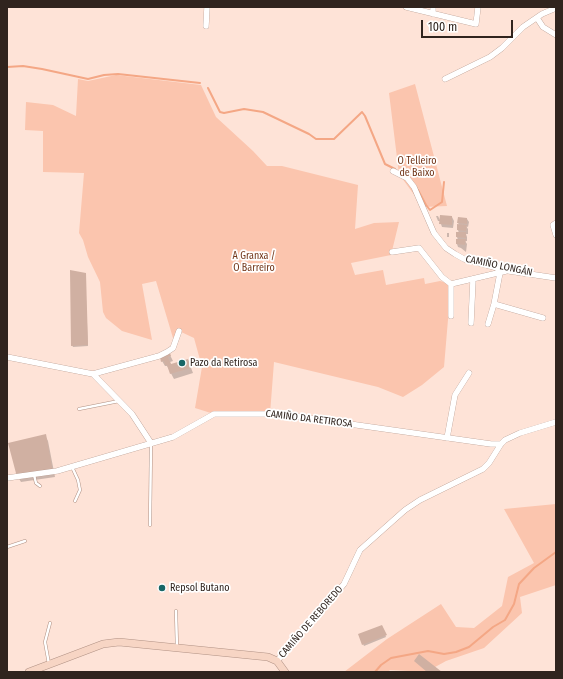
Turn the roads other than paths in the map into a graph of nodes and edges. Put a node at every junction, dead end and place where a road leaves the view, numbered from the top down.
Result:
1 (207, 7) edge
2 (406, 7) edge
3 (433, 7) edge
4 (478, 7) edge
5 (556, 8) edge
6 (433, 14) junction
7 (537, 18) junction
8 (206, 26) dead end
9 (556, 35) edge
10 (445, 79) dead end
11 (393, 171) dead end
12 (556, 223) edge
13 (556, 235) edge
14 (392, 252) dead end
15 (509, 271) junction
16 (500, 273) junction
17 (556, 278) edge
18 (473, 280) junction
19 (451, 284) junction
20 (494, 304) junction
21 (451, 316) dead end
22 (543, 318) dead end
23 (471, 323) dead end
24 (488, 324) dead end
25 (178, 331) dead end
26 (7, 357) edge
27 (469, 373) dead end
28 (93, 374) junction
29 (119, 401) junction
30 (79, 409) dead end
31 (556, 422) edge
32 (447, 438) junction
33 (151, 443) junction
34 (500, 444) junction
35 (72, 466) junction
36 (34, 474) junction
37 (7, 478) edge
38 (40, 486) dead end
39 (75, 501) dead end
40 (150, 525) dead end
41 (25, 541) dead end
42 (7, 547) edge
43 (176, 611) dead end
44 (50, 623) dead end
45 (177, 648) junction
46 (277, 661) junction
47 (49, 664) junction
48 (29, 672) edge
49 (285, 672) edge

1 - 8 street
2 - 6 street
3 - 6 street
4 - 6 street
5 - 7 street
7 - 9 street
7 - 10 street
11 - 15 street, CAMIÑO LONGÁN
12 - 13 street
14 - 19 street
15 - 16 street
15 - 17 street, CAMIÑO LONGÁN
16 - 18 street
16 - 20 street
18 - 19 street
18 - 23 street
19 - 21 street
20 - 22 street
20 - 24 street
25 - 28 street
26 - 28 street
27 - 32 street
28 - 29 street
29 - 30 lane
29 - 33 street
31 - 34 street
32 - 33 street, CAMIÑO DA RETIROSA
32 - 34 street, CAMIÑO DA RETIROSA
33 - 35 street, CAMIÑO DA RETIROSA
33 - 40 lane
34 - 46 street, CAMIÑO DE REBOREDO
35 - 36 street, CAMIÑO DA RETIROSA
35 - 39 lane
36 - 37 street, CAMIÑO DA RETIROSA
36 - 38 lane
41 - 42 lane
43 - 45 lane
44 - 47 lane
45 - 46 street
45 - 47 street
46 - 49 street
47 - 48 street

